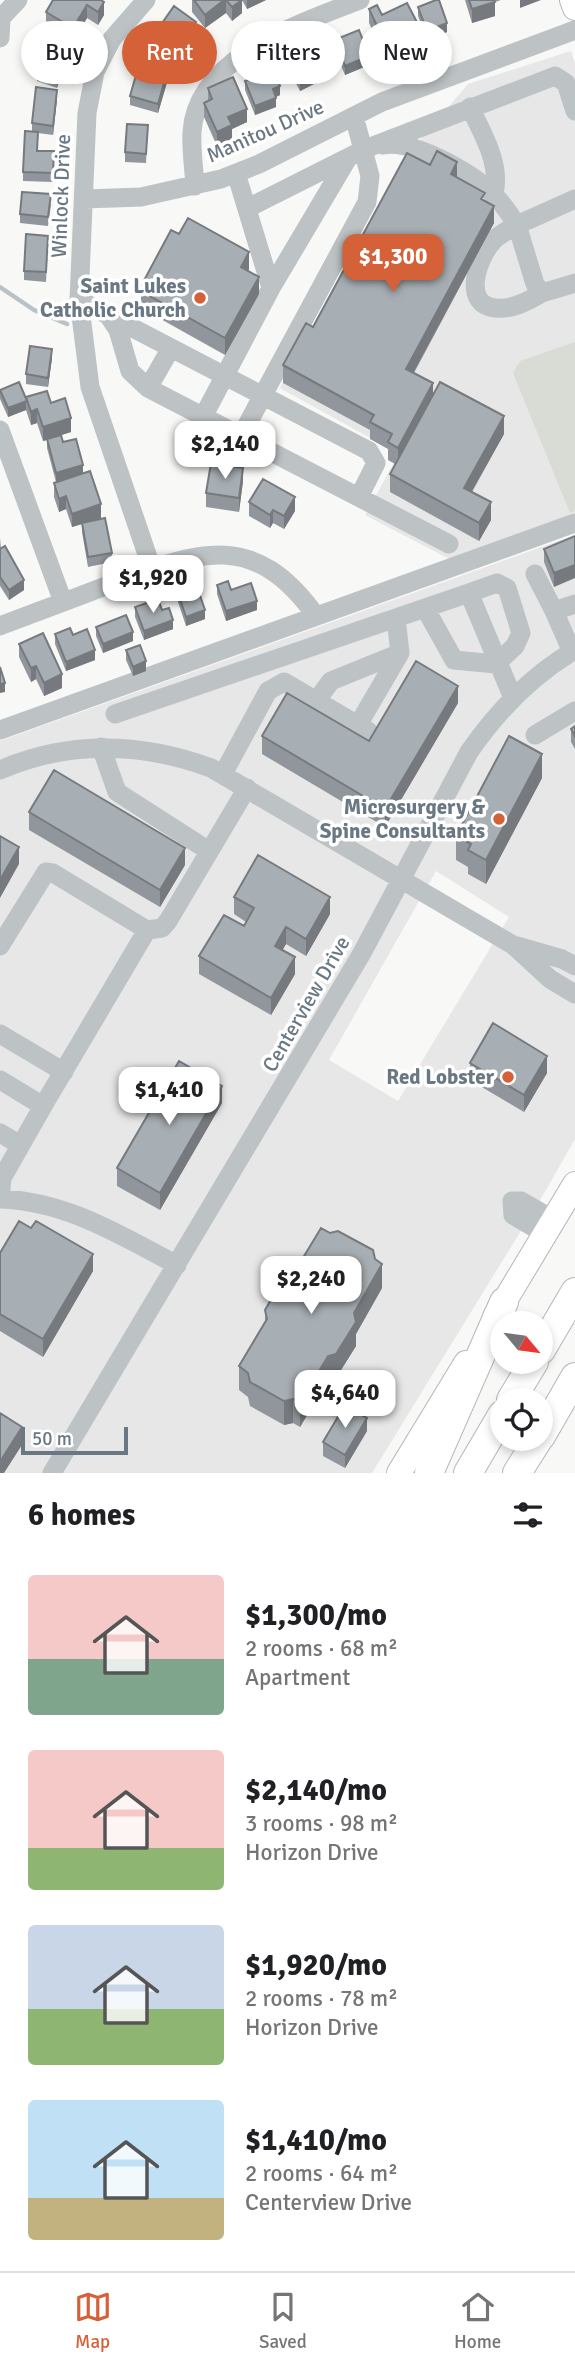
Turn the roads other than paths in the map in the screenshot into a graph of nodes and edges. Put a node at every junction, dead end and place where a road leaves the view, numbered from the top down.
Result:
1 (18, 0) edge
2 (146, 0) edge
3 (360, 0) edge
4 (572, 0) edge
5 (575, 8) edge
6 (575, 30) edge
7 (0, 38) edge
8 (470, 107) junction
9 (575, 111) edge
10 (354, 116) junction
11 (356, 153) junction
12 (236, 173) junction
13 (195, 186) junction
14 (494, 194) junction
15 (85, 199) junction
16 (575, 199) edge
17 (248, 208) junction
18 (517, 225) junction
19 (575, 283) edge
20 (271, 288) junction
21 (542, 293) junction
22 (79, 300) junction
23 (108, 315) junction
24 (171, 348) junction
25 (224, 377) junction
26 (148, 388) junction
27 (262, 397) junction
28 (203, 417) junction
29 (0, 430) edge
30 (241, 436) junction
31 (359, 497) junction
32 (575, 523) edge
33 (449, 544) dead end
34 (152, 569) junction
35 (535, 574) dead end
36 (469, 593) junction
37 (63, 602) junction
38 (575, 604) edge
39 (425, 608) junction
40 (554, 611) junction
41 (316, 616) junction
42 (396, 618) junction
43 (0, 626) edge
44 (573, 651) edge
45 (400, 653) junction
46 (272, 661) junction
47 (496, 664) junction
48 (276, 684) junction
49 (513, 698) junction
50 (316, 701) junction
51 (575, 711) edge
52 (115, 714) dead end
53 (0, 730) edge
54 (535, 735) dead end
55 (101, 747) junction
56 (0, 770) edge
57 (223, 774) junction
58 (247, 788) junction
59 (209, 851) junction
60 (403, 880) junction
61 (147, 930) junction
62 (513, 945) junction
63 (0, 946) edge
64 (575, 966) edge
65 (575, 994) edge
66 (0, 1034) edge
67 (64, 1072) junction
68 (0, 1080) edge
69 (43, 1106) junction
70 (0, 1133) edge
71 (20, 1145) junction
72 (575, 1184) edge
73 (0, 1199) edge
74 (177, 1265) junction
75 (575, 1292) edge
76 (504, 1302) junction
77 (553, 1330) edge
78 (575, 1377) edge
79 (553, 1415) edge
80 (490, 1435) edge
81 (531, 1451) edge
82 (52, 1473) edge
83 (400, 1473) edge
84 (429, 1473) edge
85 (468, 1473) edge
86 (517, 1473) edge

1 - 7 street
2 - 15 street, Winlock Drive
3 - 13 street
4 - 5 main road
6 - 10 street, Manitou Drive
8 - 9 street
8 - 11 street
8 - 14 street
10 - 11 street
10 - 12 street, Manitou Drive
11 - 14 street
11 - 17 street
11 - 20 street
11 - 27 street
12 - 13 street, Manitou Drive
12 - 17 street
13 - 15 street, Manitou Drive
14 - 18 street
15 - 22 street, Winlock Drive
16 - 18 street
17 - 20 street
18 - 21 street
18 - 21 street
19 - 21 street
20 - 25 street
22 - 23 street
22 - 34 street, Winlock Drive
23 - 24 street
23 - 26 street
24 - 25 street
24 - 26 street
25 - 27 street
25 - 28 street
26 - 28 street
27 - 30 street
27 - 31 street
28 - 30 street
29 - 37 street
30 - 31 street
31 - 33 street
32 - 41 street
34 - 37 street
34 - 41 street
35 - 40 street
36 - 39 street
36 - 47 street
36 - 47 street
37 - 43 street
38 - 40 street
39 - 42 street
39 - 47 street
40 - 44 street
41 - 53 street
42 - 45 street
42 - 46 street
44 - 49 street, Centerview Drive
45 - 50 street
45 - 50 street
46 - 48 street
46 - 52 street
47 - 49 street
48 - 50 street
48 - 57 street
49 - 60 street, Centerview Drive
51 - 54 street
55 - 56 street
55 - 57 street
55 - 59 street
57 - 58 street
58 - 59 street
58 - 60 street
59 - 61 street
60 - 62 street
60 - 74 street, Centerview Drive
61 - 63 street
61 - 67 street
62 - 64 street
62 - 65 street
66 - 67 street
67 - 69 street
68 - 69 street
69 - 71 street
70 - 71 street
71 - 73 street
72 - 76 main road
73 - 74 street
74 - 82 street, Centerview Drive
75 - 77 highway
76 - 83 main road
76 - 84 highway
78 - 79 highway
80 - 85 highway
81 - 86 highway

